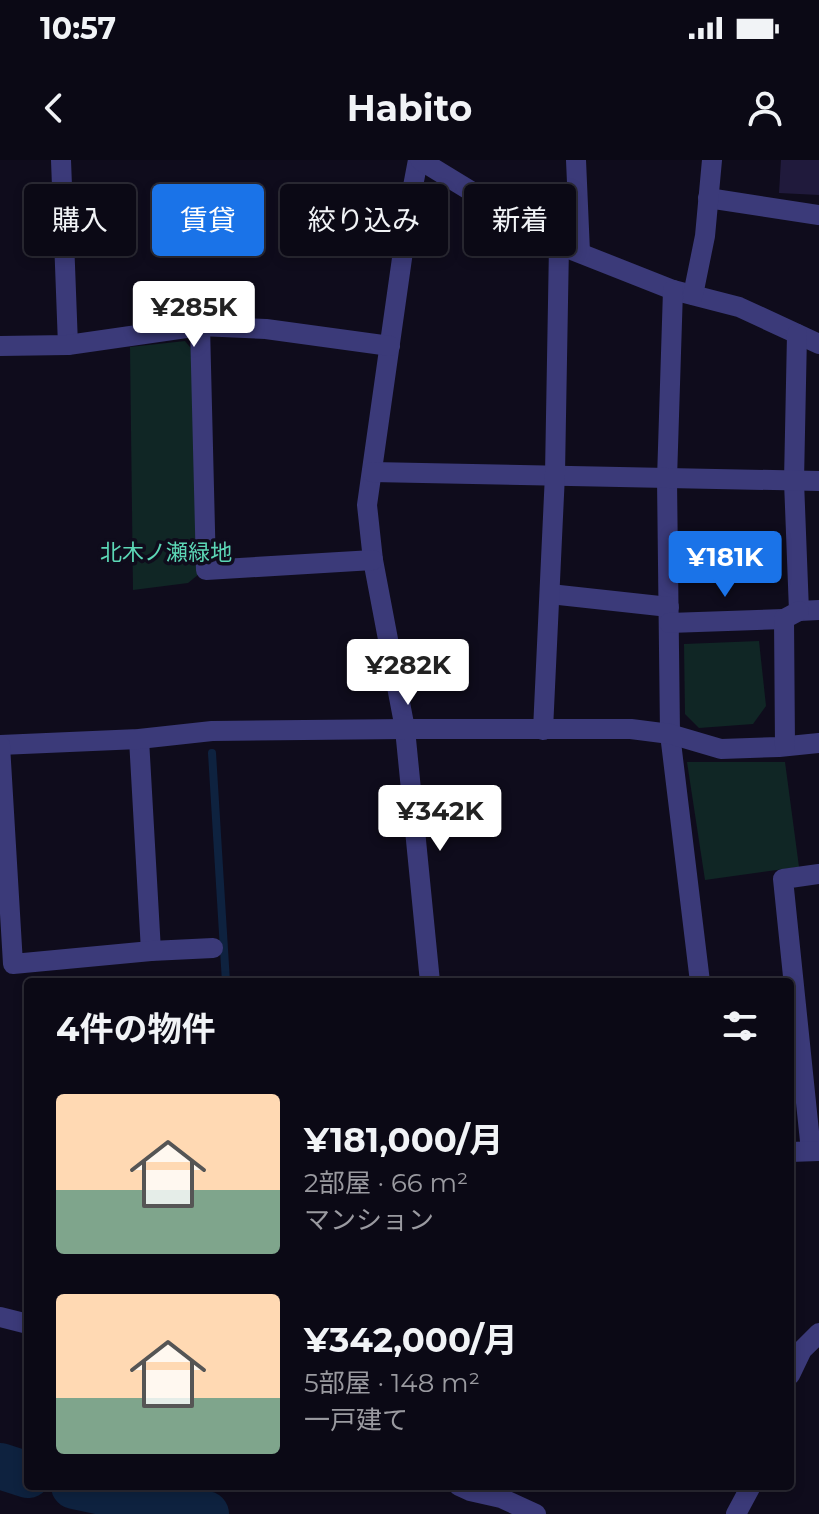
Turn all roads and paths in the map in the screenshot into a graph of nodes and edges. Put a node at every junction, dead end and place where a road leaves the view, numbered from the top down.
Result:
1 (61, 160) edge
2 (419, 160) edge
3 (576, 160) edge
4 (712, 160) edge
5 (464, 187) edge
6 (708, 198) junction
7 (819, 215) edge
8 (576, 251) edge
9 (580, 252) junction
10 (559, 256) edge
11 (683, 292) junction
12 (200, 326) junction
13 (797, 334) junction
14 (819, 344) edge
15 (68, 345) junction
16 (0, 346) edge
17 (390, 346) junction
18 (372, 472) junction
19 (555, 474) junction
20 (667, 479) junction
21 (794, 481) junction
22 (819, 481) edge
23 (373, 560) junction
24 (550, 594) junction
25 (801, 613) edge
26 (669, 615) junction
27 (405, 729) junction
28 (543, 730) junction
29 (670, 734) junction
30 (139, 739) junction
31 (819, 743) edge
32 (0, 745) edge
33 (785, 746) junction
34 (819, 874) edge
35 (213, 948) dead end
36 (151, 951) junction
37 (430, 978) edge
38 (700, 978) edge
39 (815, 1151) edge
40 (794, 1152) edge
41 (0, 1317) edge
42 (24, 1323) edge
43 (819, 1333) edge
44 (794, 1367) edge
45 (468, 1490) edge
46 (749, 1490) edge
47 (501, 1492) edge
48 (536, 1514) edge
49 (736, 1514) edge

1 - 15 street
2 - 5 street
2 - 17 street
3 - 9 street
4 - 6 street
6 - 7 street
6 - 11 street
8 - 9 street
9 - 11 street
10 - 19 street
11 - 13 street
11 - 20 street
12 - 15 street
12 - 17 street
12 - 23 street
13 - 14 street
13 - 21 street
15 - 16 street
17 - 18 street
18 - 19 street
18 - 23 street
19 - 20 street
19 - 24 street
20 - 21 street
20 - 26 street
21 - 22 street
21 - 25 street
23 - 27 street
24 - 26 street
24 - 28 street
25 - 26 street
25 - 33 street
26 - 29 street
27 - 28 street
27 - 30 street
27 - 37 street
28 - 29 street
29 - 33 street
29 - 38 street
30 - 32 street
30 - 36 street
31 - 33 street
32 - 36 street
34 - 39 street
35 - 36 street
39 - 40 street
41 - 42 street
43 - 44 street
45 - 47 street
46 - 49 street
47 - 48 street

